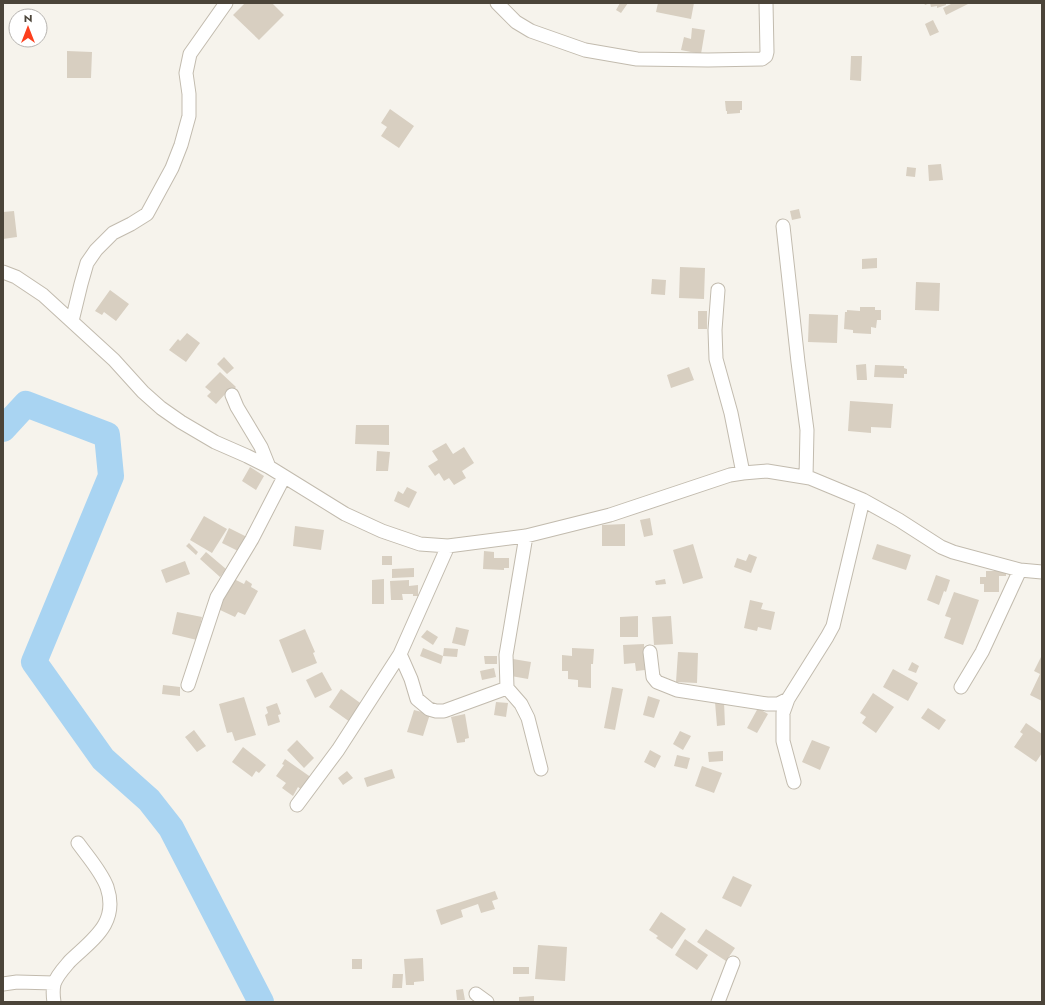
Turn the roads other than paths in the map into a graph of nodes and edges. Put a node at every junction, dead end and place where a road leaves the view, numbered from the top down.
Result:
1 (226, 3) edge
2 (497, 3) edge
3 (766, 3) edge
4 (783, 226) dead end
5 (3, 272) edge
6 (718, 290) dead end
7 (72, 321) junction
8 (232, 395) dead end
9 (269, 467) junction
10 (743, 472) junction
11 (284, 477) junction
12 (806, 477) junction
13 (863, 500) junction
14 (526, 536) junction
15 (448, 546) junction
16 (1020, 570) junction
17 (1042, 572) edge
18 (650, 652) dead end
19 (400, 654) junction
20 (188, 685) dead end
21 (961, 687) dead end
22 (507, 688) junction
23 (788, 699) junction
24 (540, 769) dead end
25 (794, 782) dead end
26 (297, 805) dead end
27 (78, 843) dead end
28 (733, 963) dead end
29 (54, 983) junction
30 (3, 984) edge
31 (476, 994) dead end
32 (54, 1002) edge
33 (487, 1002) edge
34 (718, 1002) edge

1 - 7 street
2 - 3 street
4 - 12 street
5 - 7 street
6 - 10 street
7 - 9 street
8 - 9 street
9 - 11 street
10 - 12 street
10 - 14 street
11 - 15 street
11 - 20 street
12 - 13 street
13 - 16 street
13 - 23 street
14 - 15 street
14 - 22 street
15 - 19 street
16 - 17 street
16 - 21 street
18 - 23 street
19 - 22 street
19 - 26 street
22 - 24 street
23 - 25 street
27 - 29 street
28 - 34 street
29 - 30 street
29 - 32 street
31 - 33 street

